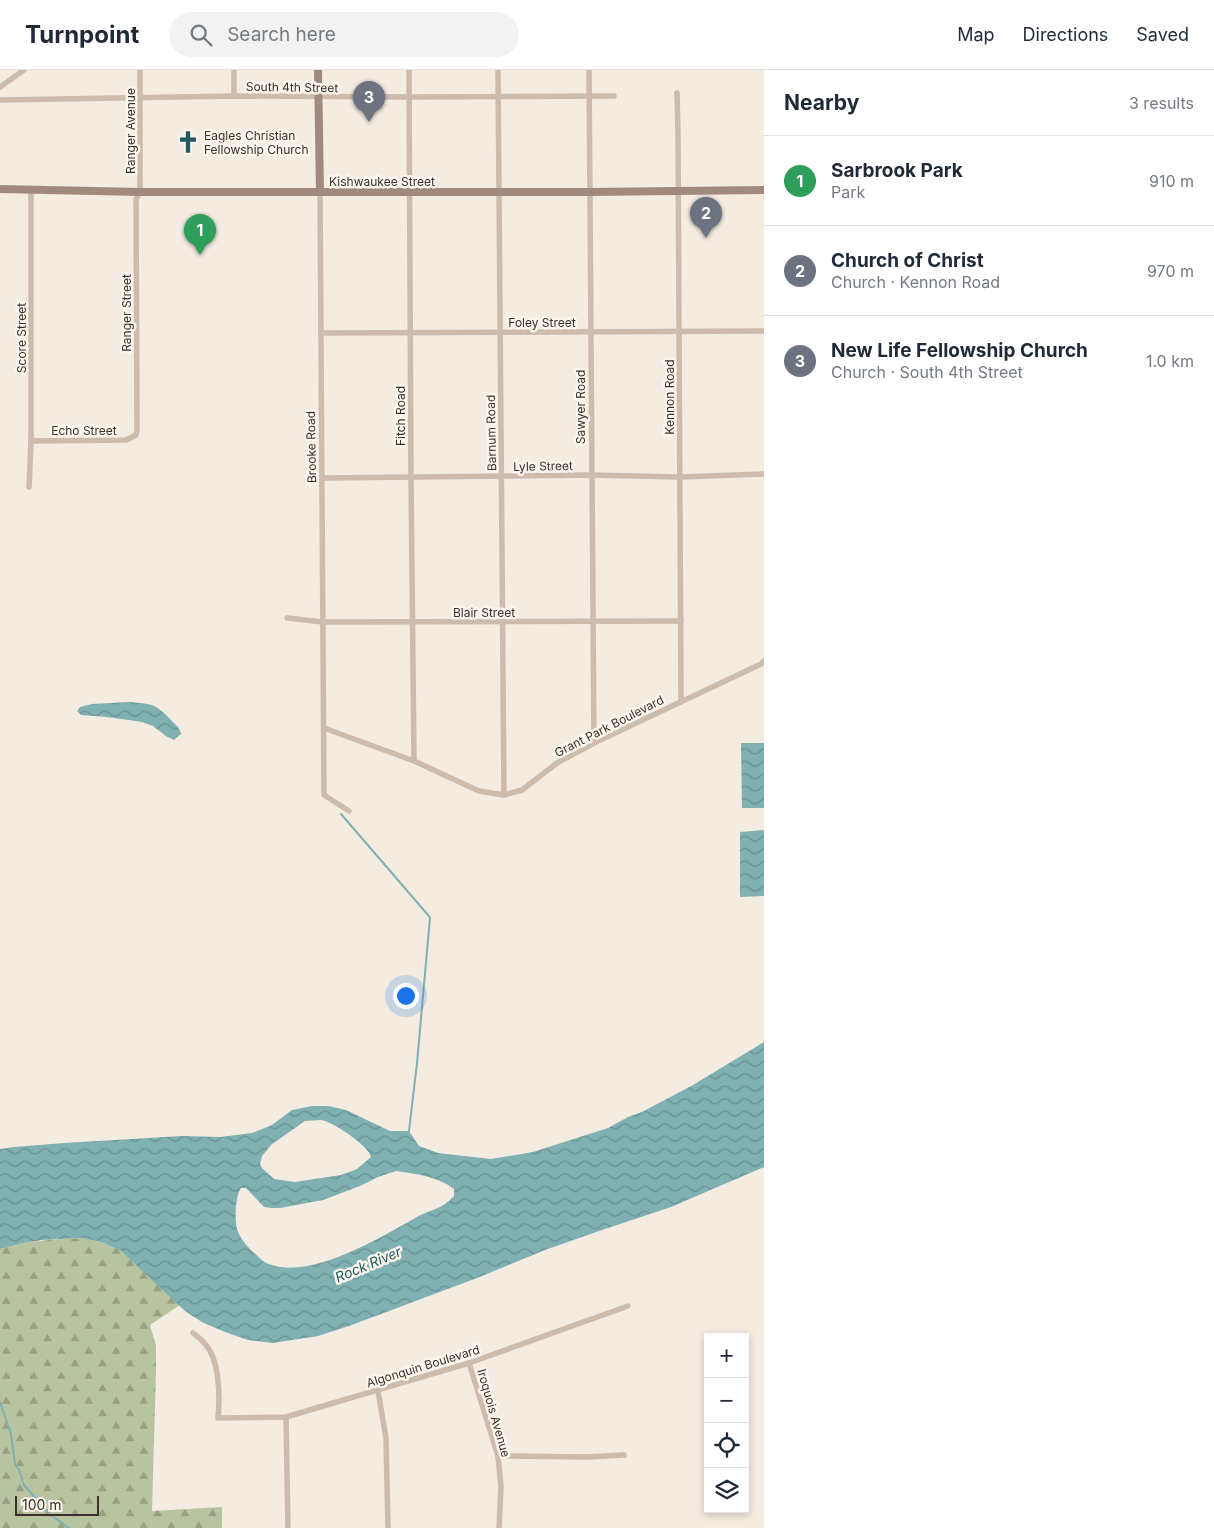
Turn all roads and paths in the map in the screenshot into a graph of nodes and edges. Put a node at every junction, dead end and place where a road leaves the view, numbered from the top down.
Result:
1 (24, 70) edge
2 (140, 70) edge
3 (234, 70) edge
4 (318, 70) edge
5 (409, 70) edge
6 (498, 70) edge
7 (589, 70) edge
8 (0, 87) edge
9 (677, 93) dead end
10 (234, 96) junction
11 (498, 96) junction
12 (614, 96) dead end
13 (318, 97) junction
14 (589, 97) junction
15 (140, 98) junction
16 (409, 98) junction
17 (0, 100) edge
18 (0, 189) edge
19 (30, 189) junction
20 (764, 190) edge
21 (679, 191) junction
22 (140, 192) junction
23 (320, 192) junction
24 (409, 192) junction
25 (499, 192) junction
26 (589, 192) junction
27 (764, 331) edge
28 (500, 332) junction
29 (590, 332) junction
30 (679, 332) junction
31 (320, 333) junction
32 (410, 333) junction
33 (136, 435) joint
34 (31, 441) junction
35 (764, 474) edge
36 (591, 475) junction
37 (680, 476) junction
38 (501, 477) junction
39 (323, 478) junction
40 (411, 478) junction
41 (29, 487) dead end
42 (287, 618) dead end
43 (592, 621) junction
44 (681, 621) junction
45 (323, 622) junction
46 (412, 622) junction
47 (502, 622) junction
48 (764, 661) edge
49 (681, 701) junction
50 (324, 728) junction
51 (594, 743) junction
52 (414, 761) junction
53 (504, 795) junction
54 (349, 810) dead end
55 (628, 1306) dead end
56 (193, 1333) dead end
57 (469, 1363) junction
58 (378, 1391) junction
59 (286, 1417) junction
60 (624, 1455) dead end
61 (498, 1456) junction
62 (288, 1528) edge
63 (388, 1528) edge
64 (499, 1528) edge

1 - 8 street
2 - 15 street, Ranger Avenue
3 - 10 street
4 - 13 street, Brooke Road
5 - 16 street, Fitch Road
6 - 11 street, Barnum Road
7 - 14 street, Sawyer Road
9 - 21 street, Kennon Road
10 - 13 street, South 4th Street
10 - 15 street, South 4th Street
11 - 14 street, South 4th Street
11 - 16 street, South 4th Street
11 - 25 street, Barnum Road
12 - 14 street, South 4th Street
13 - 16 street, South 4th Street
13 - 23 street, Brooke Road
14 - 26 street, Sawyer Road
15 - 17 street, South 4th Street
15 - 22 street, Ranger Avenue
16 - 24 street, Fitch Road
18 - 19 street, Kishwaukee Street
19 - 22 street, Kishwaukee Street
19 - 34 street, Score Street
20 - 21 street, Kishwaukee Street
21 - 26 street, Kishwaukee Street
21 - 30 street, Kennon Road
22 - 23 street, Kishwaukee Street
22 - 33 street, Ranger Street
23 - 24 street, Kishwaukee Street
23 - 31 street, Brooke Road
24 - 25 street, Kishwaukee Street
24 - 32 street, Fitch Road
25 - 26 street, Kishwaukee Street
25 - 28 street, Barnum Road
26 - 29 street, Sawyer Road
27 - 30 street, Foley Street
28 - 29 street, Foley Street
28 - 32 street, Foley Street
28 - 38 street, Barnum Road
29 - 30 street, Foley Street
29 - 36 street, Sawyer Road
30 - 37 street, Kennon Road
31 - 32 street, Foley Street
31 - 39 street, Brooke Road
32 - 40 street, Fitch Road
33 - 34 street, Echo Street
34 - 41 street, Score Street
35 - 37 street, Lyle Street
36 - 37 street, Lyle Street
36 - 38 street, Lyle Street
36 - 43 street, Sawyer Road
37 - 44 street, Kennon Road
38 - 40 street, Lyle Street
38 - 47 street, Barnum Road
39 - 40 street, Lyle Street
39 - 45 street, Brooke Road
40 - 46 street, Fitch Road
42 - 45 street, Blair Street
43 - 44 street, Blair Street
43 - 47 street, Blair Street
43 - 51 street, Sawyer Road
44 - 49 street, Kennon Road
45 - 46 street, Blair Street
45 - 50 street, Brooke Road
46 - 47 street, Blair Street
46 - 52 street, Fitch Road
47 - 53 street, Barnum Road
48 - 49 street, Grant Park Boulevard
49 - 51 street, Grant Park Boulevard
50 - 52 street
50 - 54 street, Brooke Road
51 - 53 street, Grant Park Boulevard
52 - 53 street
55 - 57 street, Algonquin Boulevard
56 - 59 street, Algonquin Boulevard
57 - 58 street, Algonquin Boulevard
57 - 61 street, Iroquois Avenue
58 - 59 street, Algonquin Boulevard
58 - 63 street
59 - 62 street
60 - 61 street
61 - 64 street, Iroquois Avenue

